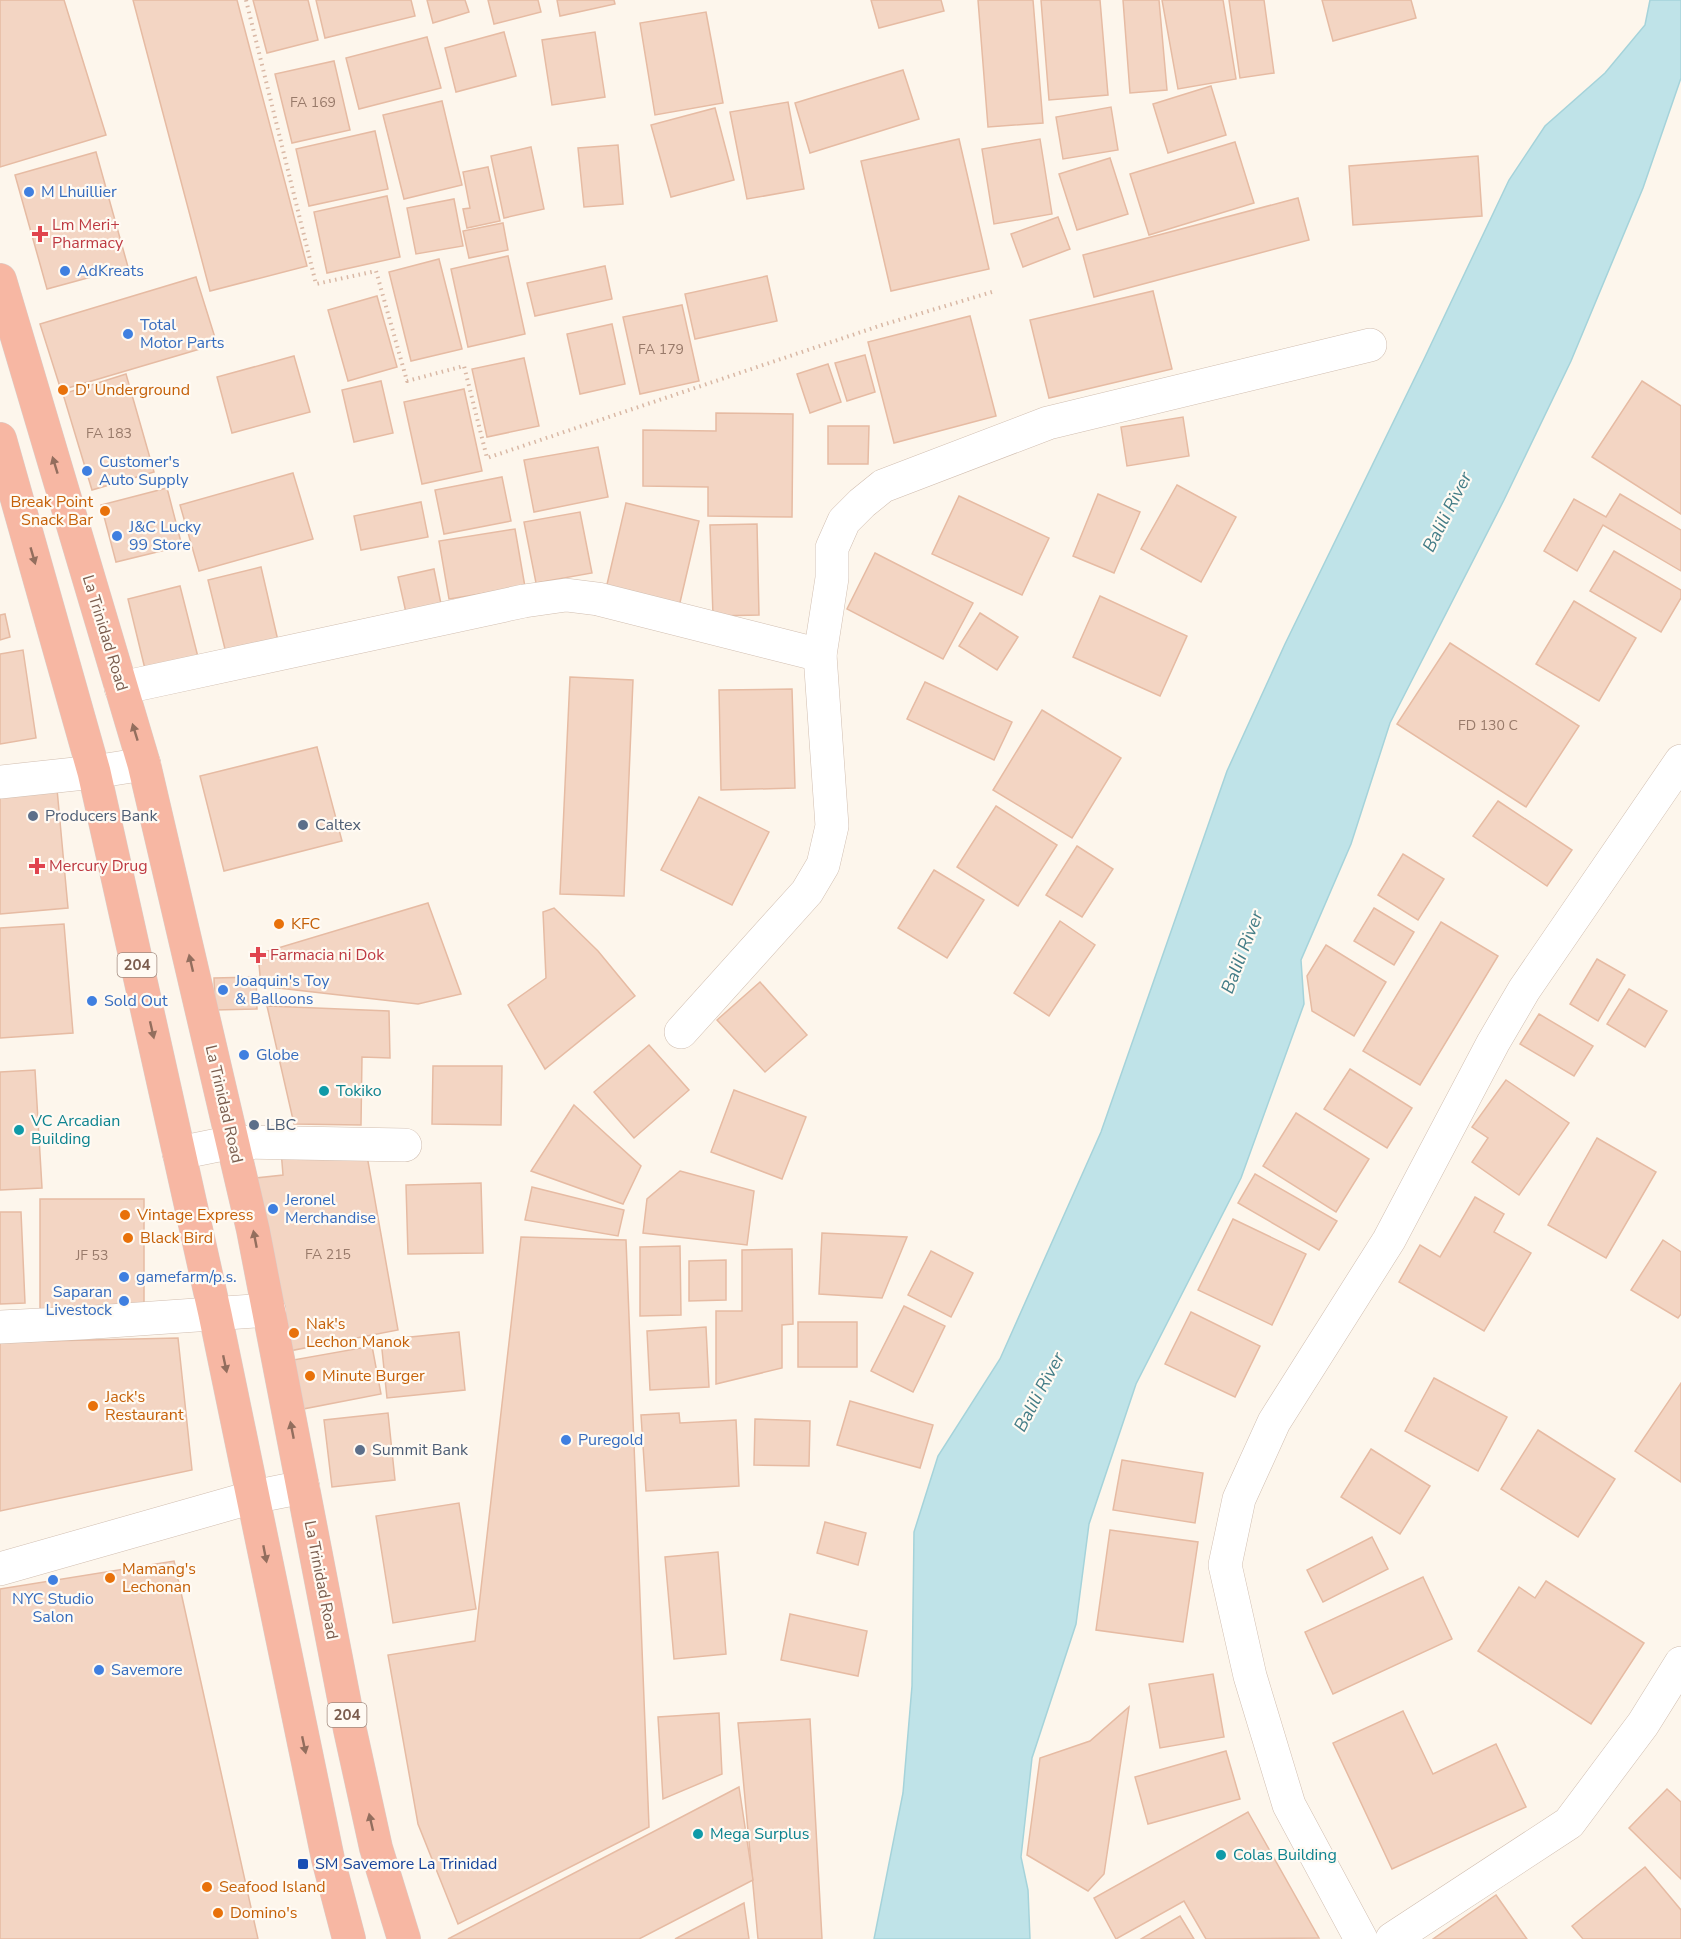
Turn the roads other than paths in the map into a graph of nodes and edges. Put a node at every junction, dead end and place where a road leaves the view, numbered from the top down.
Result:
1 (0, 280) edge
2 (1370, 345) dead end
3 (0, 439) edge
4 (820, 655) junction
5 (121, 688) junction
6 (1681, 761) edge
7 (144, 764) junction
8 (94, 772) junction
9 (0, 782) edge
10 (178, 910) junction
11 (126, 917) junction
12 (681, 1032) dead end
13 (233, 1142) junction
14 (405, 1145) dead end
15 (179, 1153) junction
16 (268, 1310) junction
17 (215, 1314) junction
18 (0, 1327) edge
19 (303, 1487) junction
20 (253, 1497) junction
21 (0, 1569) edge
22 (1681, 1663) edge
23 (349, 1939) edge
24 (404, 1939) edge
25 (1361, 1939) edge
26 (1392, 1939) edge

5 -> 1 highway, La Trinidad Road / 204
2 - 4 street
3 -> 8 highway, 204
4 - 5 street
4 - 12 street
7 -> 5 highway, La Trinidad Road / 204
6 - 25 street
7 - 8 street
7 - 10 highway, La Trinidad Road / 204
8 - 9 street
8 - 11 highway, 204
10 - 11 highway
13 -> 10 highway, La Trinidad Road / 204
11 -> 15 highway, 204
13 - 14 street
13 - 15 street
16 -> 13 highway, La Trinidad Road / 204
15 - 17 highway, 204
16 - 17 street
19 -> 16 highway, La Trinidad Road / 204
17 - 18 street
17 -> 20 highway, 204
19 - 20 street
24 -> 19 highway, La Trinidad Road / 204
20 - 21 street
20 -> 23 highway, 204
22 - 26 street

